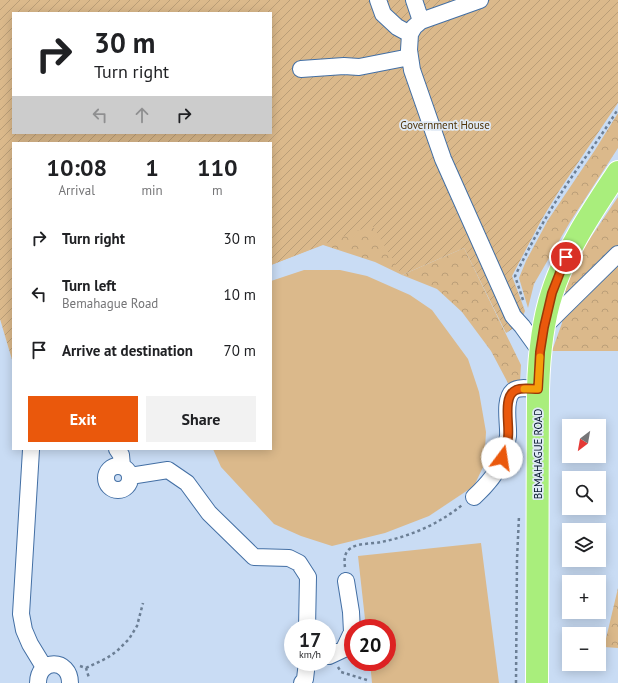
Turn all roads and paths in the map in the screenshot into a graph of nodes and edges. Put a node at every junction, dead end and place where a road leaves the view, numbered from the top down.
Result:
1 (378, 0) edge
2 (414, 0) edge
3 (480, 0) edge
4 (421, 21) junction
5 (410, 34) junction
6 (410, 57) junction
7 (301, 69) dead end
8 (618, 109) edge
9 (618, 172) edge
10 (618, 254) edge
11 (522, 326) junction
12 (544, 327) junction
13 (540, 352) junction
14 (538, 389) junction
15 (32, 450) edge
16 (118, 450) edge
17 (474, 497) joint
18 (519, 512) dead end
19 (346, 580) joint
20 (143, 603) dead end
21 (308, 619) edge
22 (336, 652) edge
23 (336, 666) edge
24 (44, 667) junction
25 (86, 668) dead end
26 (306, 671) edge
27 (38, 683) edge
28 (70, 683) edge
29 (302, 683) edge
30 (366, 683) edge
31 (516, 683) edge
32 (537, 683) edge

1 - 5 lane
2 - 4 lane
3 - 4 lane
4 - 5 lane
5 - 6 lane
6 - 7 lane
6 - 11 lane
8 - 11 path
9 - 12 highway, BEMAHAGUE ROAD
10 - 12 lane
11 - 13 lane
12 - 13 highway, BEMAHAGUE ROAD
13 - 14 highway, BEMAHAGUE ROAD
14 - 17 lane
14 - 32 highway, BEMAHAGUE ROAD
15 - 24 lane
16 - 21 lane
17 - 19 path
18 - 31 path
19 - 22 lane
20 - 25 path
23 - 30 path
24 - 27 lane
24 - 28 lane
26 - 29 lane

